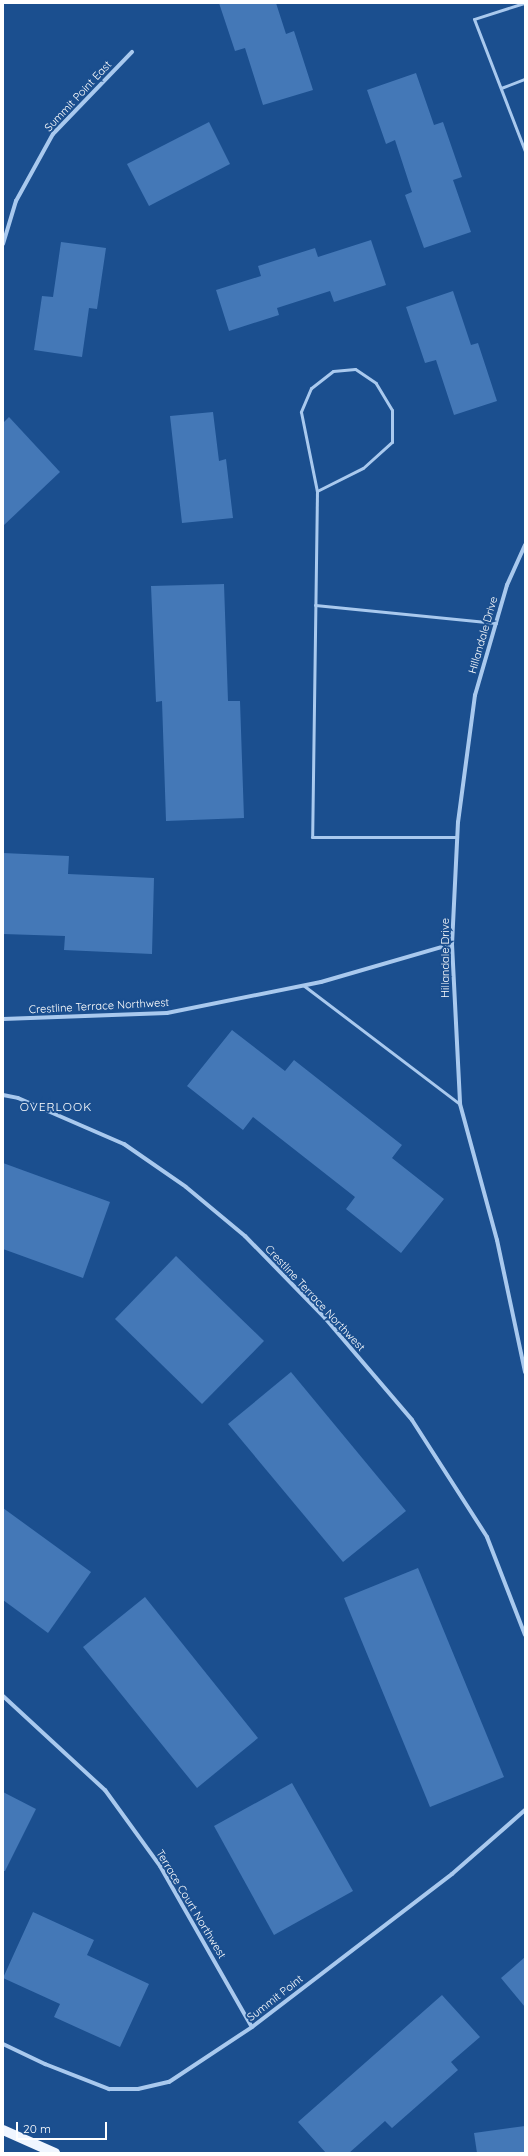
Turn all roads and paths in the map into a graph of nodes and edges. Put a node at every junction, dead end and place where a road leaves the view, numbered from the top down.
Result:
1 (524, 3) edge
2 (132, 52) dead end
3 (525, 79) edge
4 (501, 88) junction
5 (525, 151) edge
6 (3, 244) edge
7 (317, 491) junction
8 (525, 545) edge
9 (316, 605) junction
10 (496, 623) junction
11 (457, 837) junction
12 (452, 944) junction
13 (303, 985) junction
14 (3, 1019) edge
15 (3, 1095) edge
16 (460, 1104) junction
17 (525, 1372) edge
18 (525, 1635) edge
19 (3, 1696) edge
20 (525, 1810) edge
21 (252, 2027) junction
22 (3, 2044) edge
23 (3, 2130) edge
24 (54, 2153) edge

1 - 4 lane
2 - 6 street, Summit Point East
3 - 4 lane
4 - 5 lane
7 - 7 lane
7 - 9 lane
8 - 10 street, Hillandale Drive
9 - 10 lane
9 - 11 lane
10 - 11 street, Hillandale Drive
11 - 12 street, Hillandale Drive
12 - 13 street, Crestline Terrace Northwest
12 - 16 street, Hillandale Drive
13 - 14 street, Crestline Terrace Northwest
13 - 16 lane
15 - 18 street, Crestline Terrace Northwest
16 - 17 street, Hillandale Drive
19 - 21 street, Terrace Court Northwest
20 - 21 street, Summit Point
21 - 22 street, Summit Point
23 - 24 main road

